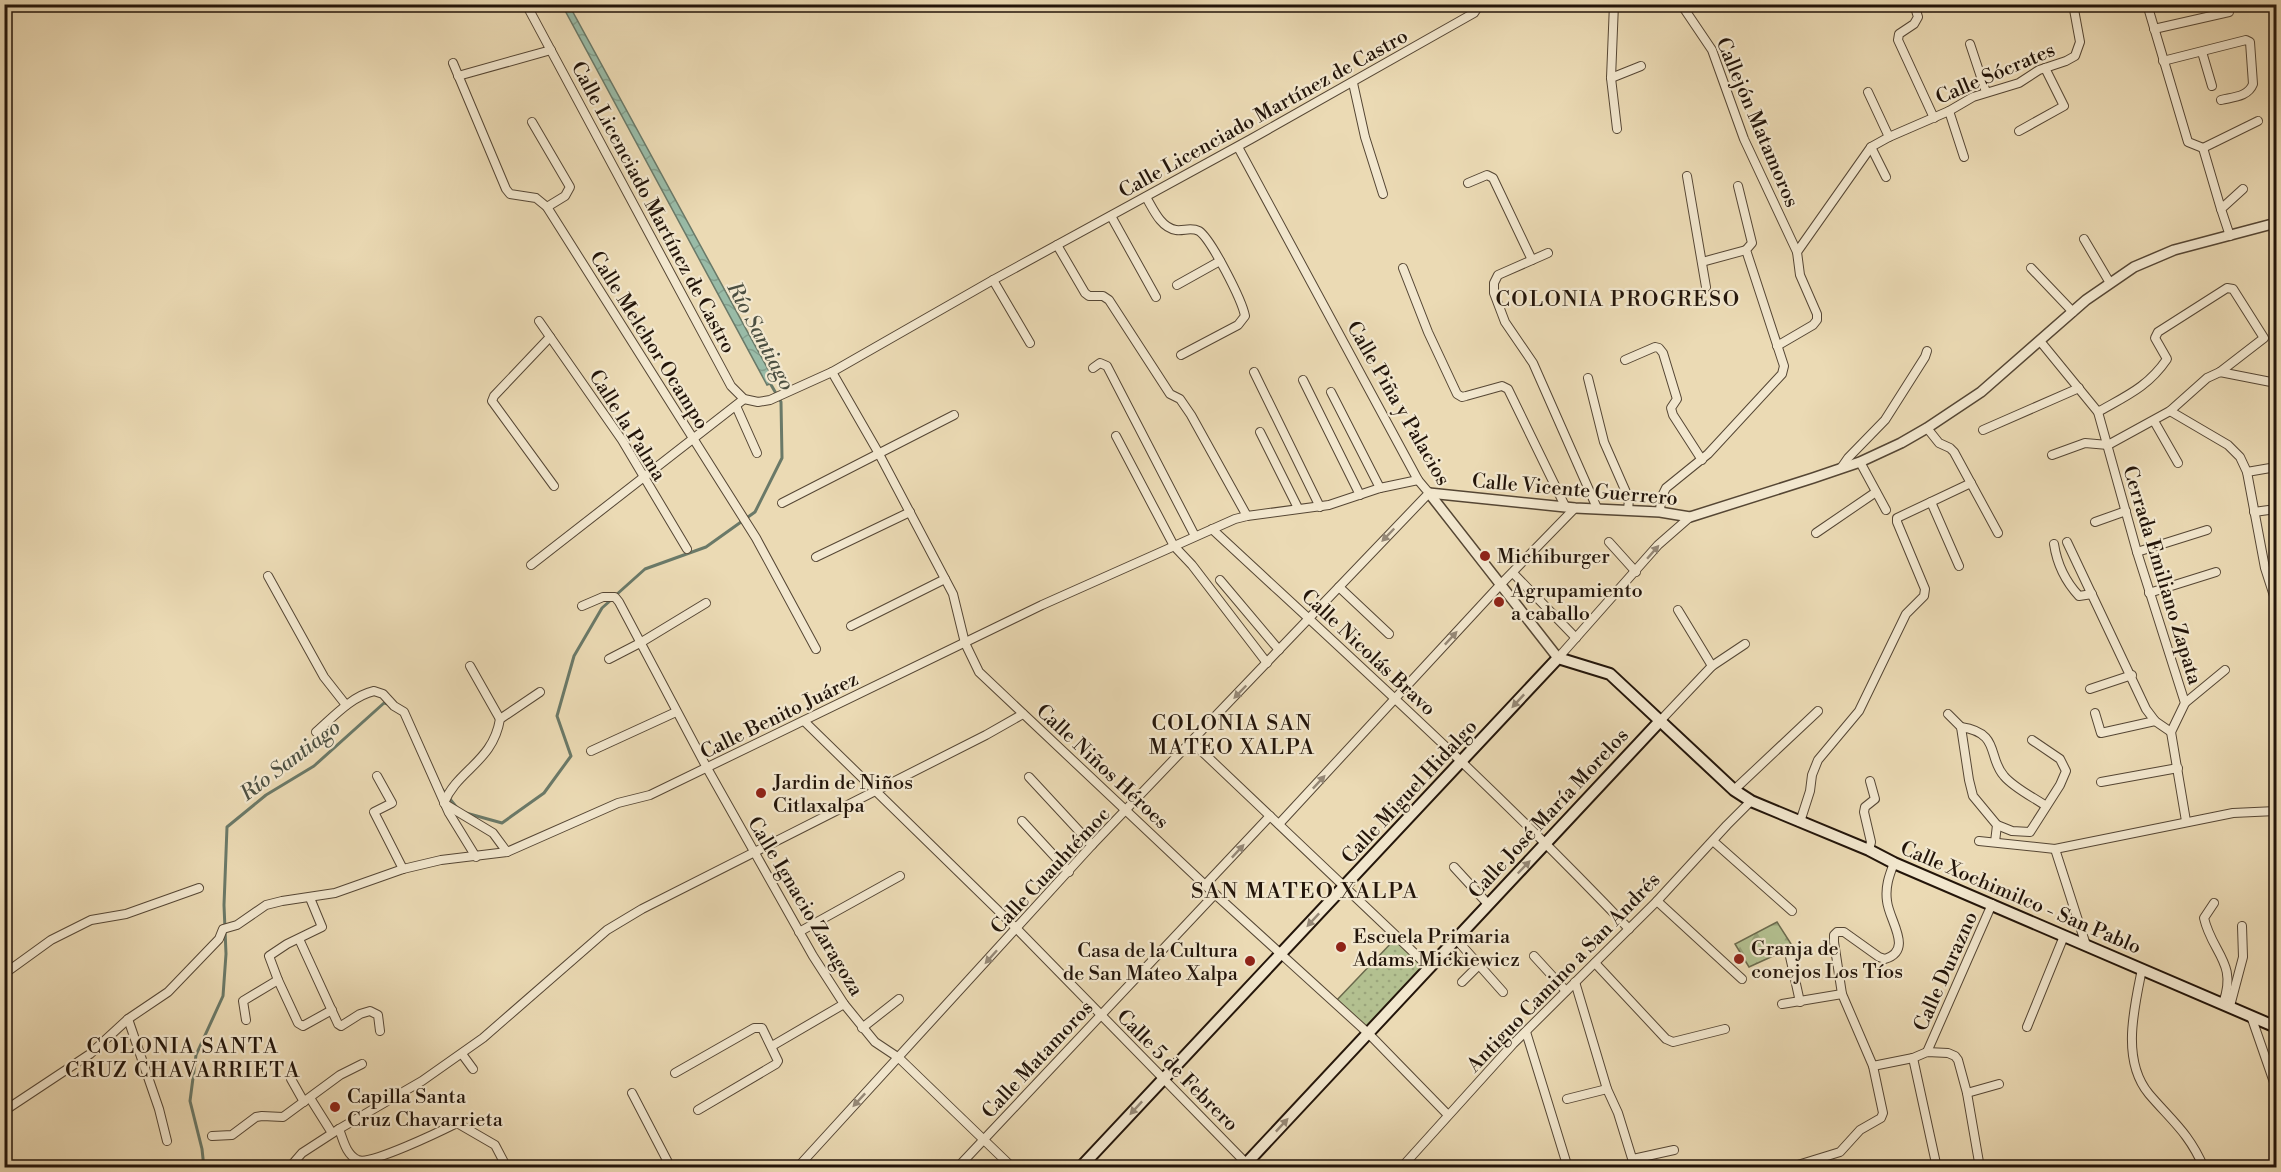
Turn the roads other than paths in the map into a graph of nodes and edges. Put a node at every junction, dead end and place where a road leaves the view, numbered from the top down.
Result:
1 (526, 4) edge
2 (1480, 4) edge
3 (1614, 4) edge
4 (1914, 4) edge
5 (1973, 4) edge
6 (2073, 4) edge
7 (2147, 4) edge
8 (1953, 7) dead end
9 (1683, 8) dead end
10 (2229, 12) dead end
11 (2154, 29) junction
12 (1970, 44) dead end
13 (551, 50) junction
14 (2202, 52) junction
15 (2163, 61) junction
16 (453, 63) dead end
17 (1641, 66) dead end
18 (2045, 68) junction
19 (458, 76) junction
20 (1611, 78) junction
21 (1353, 82) junction
22 (2212, 86) dead end
23 (1868, 92) dead end
24 (1986, 92) junction
25 (2221, 100) dead end
26 (1949, 111) junction
27 (1934, 118) junction
28 (2258, 121) dead end
29 (532, 122) dead end
30 (1617, 129) dead end
31 (2019, 131) dead end
32 (1889, 136) junction
33 (1238, 147) junction
34 (1871, 147) junction
35 (2203, 148) junction
36 (1964, 157) dead end
37 (1688, 176) dead end
38 (1886, 177) dead end
39 (1468, 183) dead end
40 (1738, 186) dead end
41 (2243, 189) dead end
42 (1383, 194) dead end
43 (1146, 197) junction
44 (547, 207) junction
45 (2221, 209) junction
46 (1111, 216) junction
47 (2277, 223) edge
48 (2230, 236) junction
49 (2084, 239) dead end
50 (1057, 245) junction
51 (1746, 250) junction
52 (1797, 252) junction
53 (1548, 253) dead end
54 (1532, 260) junction
55 (1220, 261) junction
56 (1702, 262) junction
57 (1403, 267) dead end
58 (2031, 268) dead end
59 (993, 280) junction
60 (2110, 283) junction
61 (1177, 285) dead end
62 (1706, 287) dead end
63 (1156, 297) dead end
64 (2073, 312) junction
65 (538, 321) dead end
66 (550, 337) junction
67 (2040, 341) junction
68 (1030, 343) dead end
69 (1777, 346) junction
70 (1927, 351) dead end
71 (1181, 355) dead end
72 (1625, 360) dead end
73 (1093, 368) dead end
74 (832, 372) junction
75 (1254, 372) dead end
76 (2220, 372) junction
77 (1588, 378) dead end
78 (1303, 380) dead end
79 (2277, 383) edge
80 (2079, 388) junction
81 (1331, 392) dead end
82 (744, 399) junction
83 (736, 406) junction
84 (2170, 411) junction
85 (2098, 412) junction
86 (954, 415) dead end
87 (2154, 421) junction
88 (1926, 428) junction
89 (1983, 430) dead end
90 (1260, 432) dead end
91 (1116, 436) dead end
92 (692, 438) junction
93 (2108, 445) junction
94 (878, 452) junction
95 (757, 453) dead end
96 (2052, 455) dead end
97 (1701, 460) junction
98 (1860, 462) junction
99 (2178, 463) dead end
100 (2277, 467) edge
101 (1841, 468) junction
102 (2247, 472) junction
103 (642, 477) junction
104 (1418, 480) junction
105 (1971, 483) junction
106 (554, 486) dead end
107 (1380, 488) junction
108 (1876, 492) junction
109 (1429, 493) junction
110 (1360, 495) junction
111 (1931, 502) junction
112 (782, 503) dead end
113 (1320, 507) junction
114 (1570, 507) junction
115 (1299, 508) junction
116 (1597, 508) junction
117 (2277, 509) edge
118 (1628, 510) junction
119 (1887, 510) dead end
120 (2126, 511) junction
121 (910, 512) junction
122 (1660, 513) junction
123 (2254, 513) junction
124 (1247, 516) junction
125 (1690, 518) junction
126 (2095, 522) dead end
127 (1212, 529) junction
128 (2207, 531) dead end
129 (1816, 533) dead end
130 (1998, 533) dead end
131 (1195, 536) junction
132 (1609, 542) dead end
133 (2067, 542) dead end
134 (2054, 544) dead end
135 (1174, 546) junction
136 (687, 549) dead end
137 (2137, 552) junction
138 (816, 557) dead end
139 (531, 565) dead end
140 (1959, 566) dead end
141 (1636, 572) junction
142 (2216, 572) dead end
143 (1513, 573) junction
144 (268, 576) dead end
145 (945, 579) junction
146 (1220, 580) dead end
147 (1501, 584) junction
148 (1339, 587) junction
149 (2150, 592) junction
150 (2092, 594) junction
151 (2277, 602) edge
152 (706, 603) dead end
153 (582, 606) dead end
154 (1678, 610) dead end
155 (1309, 618) junction
156 (851, 626) dead end
157 (1389, 634) dead end
158 (1576, 638) junction
159 (640, 643) junction
160 (965, 643) junction
161 (1745, 644) dead end
162 (816, 649) dead end
163 (1279, 650) junction
164 (1558, 658) junction
165 (609, 659) dead end
166 (1267, 663) junction
167 (470, 666) dead end
168 (1712, 666) junction
169 (2225, 670) dead end
170 (2132, 675) junction
171 (2090, 689) dead end
172 (540, 692) dead end
173 (1396, 699) junction
174 (2185, 703) junction
175 (346, 705) junction
176 (1818, 711) dead end
177 (676, 712) junction
178 (2096, 713) dead end
179 (1023, 714) junction
180 (1948, 714) dead end
181 (500, 719) junction
182 (1660, 720) junction
183 (804, 721) junction
184 (2156, 721) junction
185 (1961, 727) junction
186 (316, 732) dead end
187 (2171, 732) junction
188 (2032, 740) dead end
189 (1192, 742) junction
190 (591, 750) dead end
191 (1461, 760) junction
192 (707, 768) junction
193 (2178, 768) junction
194 (377, 776) dead end
195 (1029, 777) dead end
196 (1870, 781) dead end
197 (2102, 782) dead end
198 (1734, 790) junction
199 (875, 791) junction
200 (445, 801) junction
201 (1751, 801) junction
202 (2046, 806) junction
203 (1127, 811) junction
204 (2277, 811) edge
205 (1270, 816) junction
206 (1022, 820) dead end
207 (2186, 821) junction
208 (1800, 822) junction
209 (1280, 825) junction
210 (1996, 825) junction
211 (1713, 841) junction
212 (1979, 841) dead end
213 (1995, 842) junction
214 (1547, 843) junction
215 (1092, 845) junction
216 (2055, 849) junction
217 (1869, 850) junction
218 (754, 851) junction
219 (507, 852) junction
220 (476, 857) junction
221 (1894, 863) junction
222 (1454, 867) dead end
223 (403, 869) junction
224 (1069, 872) junction
225 (900, 876) dead end
226 (1205, 885) junction
227 (1345, 886) junction
228 (199, 888) dead end
229 (1215, 894) junction
230 (310, 898) junction
231 (1657, 901) junction
232 (2214, 903) dead end
233 (1488, 904) junction
234 (1992, 904) junction
235 (1792, 910) dead end
236 (2242, 926) dead end
237 (1017, 929) junction
238 (1629, 929) junction
239 (800, 932) junction
240 (2064, 936) junction
241 (299, 939) junction
242 (1456, 939) junction
243 (2086, 945) junction
244 (1789, 952) dead end
245 (1281, 954) junction
246 (1534, 956) dead end
247 (1595, 963) junction
248 (1479, 965) junction
249 (1430, 968) junction
250 (2142, 969) junction
251 (4, 974) edge
252 (1742, 979) dead end
253 (278, 980) junction
254 (1462, 982) dead end
255 (1575, 982) junction
256 (1566, 991) junction
257 (1503, 992) dead end
258 (1842, 994) junction
259 (899, 999) dead end
260 (1800, 1002) junction
261 (844, 1004) junction
262 (1782, 1004) dead end
263 (2227, 1005) junction
264 (332, 1010) junction
265 (1101, 1016) junction
266 (2251, 1016) junction
267 (128, 1019) junction
268 (246, 1020) dead end
269 (2026, 1026) dead end
270 (2277, 1026) edge
271 (862, 1028) junction
272 (1725, 1029) dead end
273 (380, 1031) dead end
274 (1526, 1032) junction
275 (1369, 1034) junction
276 (772, 1046) junction
277 (1928, 1052) junction
278 (462, 1054) junction
279 (899, 1058) junction
280 (1913, 1059) junction
281 (362, 1064) dead end
282 (1873, 1066) junction
283 (474, 1069) dead end
284 (675, 1073) dead end
285 (1164, 1078) junction
286 (291, 1079) dead end
287 (1999, 1084) dead end
288 (2277, 1088) edge
289 (1606, 1089) junction
290 (632, 1093) dead end
291 (1967, 1093) junction
292 (1567, 1099) dead end
293 (307, 1100) junction
294 (4, 1110) edge
295 (698, 1110) dead end
296 (1449, 1115) junction
297 (335, 1131) junction
298 (212, 1136) dead end
299 (984, 1140) junction
300 (167, 1141) dead end
301 (1674, 1150) dead end
302 (1634, 1163) edge
303 (1244, 1165) edge
304 (289, 1167) edge
305 (507, 1167) edge
306 (671, 1167) edge
307 (797, 1167) edge
308 (957, 1167) edge
309 (1013, 1167) edge
310 (1080, 1167) edge
311 (1401, 1167) edge
312 (1568, 1167) edge
313 (1788, 1167) edge
314 (1937, 1167) edge
315 (1980, 1167) edge
316 (2204, 1167) edge

1 - 13 street, Calle Licenciado Martínez de Castro
2 - 21 street, Calle Licenciado Martínez de Castro
3 - 20 street
4 - 27 street
5 - 8 street
6 - 18 street, Calle Sócrates
7 - 11 street
9 - 52 street, Callejón Matamoros
10 - 11 street
11 - 15 street
12 - 24 street
13 - 19 street
13 - 82 street, Calle Licenciado Martínez de Castro
14 - 15 street
14 - 22 street
14 - 25 street
15 - 35 street
16 - 19 street
17 - 20 street
18 - 24 street, Calle Sócrates
18 - 31 street
19 - 44 street
20 - 30 street
21 - 33 street, Calle Licenciado Martínez de Castro
21 - 42 street
23 - 32 street
24 - 26 street, Calle Sócrates
26 - 27 street, Calle Sócrates
26 - 36 street
27 - 32 street, Calle Sócrates
28 - 35 street
29 - 44 street
32 - 34 street, Calle Sócrates
33 - 43 street, Calle Licenciado Martínez de Castro
33 - 104 street, Calle Piña y Palacios
34 - 38 street
34 - 52 street
35 - 45 street
37 - 56 street
39 - 54 street
40 - 51 street
41 - 45 street
43 - 46 street, Calle Licenciado Martínez de Castro
43 - 55 street
44 - 92 street, Calle Melchor Ocampo
45 - 48 street
46 - 50 street, Calle Licenciado Martínez de Castro
46 - 63 street
47 - 48 street, Calle Vicente Guerrero
48 - 60 street, Calle Vicente Guerrero
49 - 60 street
50 - 59 street, Calle Licenciado Martínez de Castro
50 - 124 street
51 - 56 street
51 - 69 street
52 - 69 street, Callejón Matamoros
53 - 54 street
54 - 116 street
55 - 61 street
55 - 71 street
56 - 62 street
57 - 114 street
58 - 64 street
59 - 68 street
59 - 74 street, Calle Licenciado Martínez de Castro
60 - 64 street, Calle Vicente Guerrero
64 - 67 street, Calle Vicente Guerrero
65 - 66 street, Calle la Palma
66 - 103 street, Calle la Palma
66 - 106 street
67 - 80 street
67 - 88 street, Calle Vicente Guerrero
69 - 97 street
70 - 101 street
72 - 97 street
73 - 131 street
74 - 82 street, Calle Licenciado Martínez de Castro
74 - 94 street, Calle Niños Héroes
75 - 113 street
76 - 79 street
76 - 84 street
76 - 85 street
77 - 118 street
78 - 110 street
80 - 85 street
80 - 89 street
81 - 107 street
82 - 83 street
83 - 92 street
83 - 95 street
84 - 87 street
84 - 102 street
85 - 93 street, Cerrada Emiliano Zapata
86 - 94 street
87 - 93 street
87 - 99 street
88 - 98 street, Calle Vicente Guerrero
88 - 105 street
90 - 115 street
91 - 135 street
92 - 103 street
92 - 162 street, Calle Melchor Ocampo
93 - 96 street
93 - 120 street, Cerrada Emiliano Zapata
94 - 112 street
94 - 121 street, Calle Niños Héroes
97 - 122 street
98 - 101 street, Calle Vicente Guerrero
98 - 108 street
100 - 102 street
101 - 125 street, Calle Vicente Guerrero
102 - 123 street
103 - 136 street, Calle la Palma
103 - 139 street
104 - 107 street, Calle Benito Juárez
104 - 109 street, Calle Piña y Palacios
105 - 111 street
105 - 130 street
107 - 110 street, Calle Benito Juárez
108 - 119 street
108 - 129 street
109 - 114 street, Calle Vicente Guerrero
109 - 147 street, Calle Piña y Palacios
109 -> 148 street, Calle Cuauhtémoc
110 - 113 street, Calle Benito Juárez
111 - 140 street
111 - 208 street
113 - 115 street, Calle Benito Juárez
114 - 116 street, Calle Vicente Guerrero
114 - 143 street
115 - 124 street, Calle Benito Juárez
116 - 118 street, Calle Vicente Guerrero
117 - 123 street
118 - 122 street, Calle Vicente Guerrero
120 - 126 street
120 - 137 street, Cerrada Emiliano Zapata
121 - 138 street
121 - 145 street, Calle Niños Héroes
122 - 125 street, Calle Vicente Guerrero
123 - 151 street
124 - 127 street, Calle Benito Juárez
141 -> 125 street, Calle Miguel Hidalgo
127 - 131 street, Calle Benito Juárez
127 - 155 street, Calle Nicolás Bravo
128 - 137 street
131 - 135 street, Calle Benito Juárez
132 - 141 street
133 - 150 street
134 - 150 street
135 - 160 street, Calle Benito Juárez
135 - 166 street
137 - 149 street, Cerrada Emiliano Zapata
141 - 158 street, Calle Miguel Hidalgo
142 - 149 street
143 - 147 street
143 - 158 street
144 - 175 street
145 - 156 street
145 - 160 street, Calle Niños Héroes
146 - 163 street
147 - 164 street, Calle Piña y Palacios
173 -> 147 street
148 - 155 street, Calle Cuauhtémoc
148 - 157 street
149 - 174 street, Cerrada Emiliano Zapata
150 - 170 street
152 - 159 street
153 - 159 street, Calle Ignacio Zaragoza
154 - 168 street
155 - 163 street, Calle Cuauhtémoc
155 - 173 street, Calle Nicolás Bravo
158 - 164 street, Calle Miguel Hidalgo
159 - 165 street
159 - 177 street, Calle Ignacio Zaragoza
160 - 179 street, Calle Niños Héroes
160 - 183 street, Calle Benito Juárez
161 - 168 street
163 - 166 street, Calle Cuauhtémoc
164 - 182 main road, Calle Xochimilco - San Pablo
164 -> 191 main road, Calle Miguel Hidalgo
166 -> 189 street, Calle Cuauhtémoc
167 - 181 street
168 - 182 street
169 - 174 street
170 - 171 street
170 - 184 street
172 - 181 street
173 - 191 street, Calle Nicolás Bravo
209 -> 173 street
174 - 187 street, Cerrada Emiliano Zapata
175 - 186 street
175 - 200 street
176 - 198 street
177 - 190 street
177 - 192 street, Calle Ignacio Zaragoza
178 - 184 street
179 - 199 street
179 - 203 street, Calle Niños Héroes
180 - 185 street
181 - 200 street
182 - 198 main road, Calle Xochimilco - San Pablo
182 - 214 main road, Calle José María Morelos
183 - 192 street, Calle Benito Juárez
183 - 199 street, Calle 5 de Febrero
184 - 187 street
185 - 202 street
185 - 210 street
187 - 193 street
188 - 202 street
189 - 203 street, Calle Cuauhtémoc
189 - 205 street
191 - 214 street, Calle Nicolás Bravo
191 - 227 main road, Calle Miguel Hidalgo
192 - 218 street, Calle Ignacio Zaragoza
192 - 219 street, Calle Benito Juárez
193 - 197 street
193 - 207 street
194 - 223 street
195 - 215 street
196 - 217 street
198 - 201 main road, Calle Xochimilco - San Pablo
199 - 218 street
199 - 237 street, Calle 5 de Febrero
200 - 219 street
200 - 220 street
201 - 208 main road, Calle Xochimilco - San Pablo
201 - 211 street, Antiguo Camino a San Andrés
202 - 210 street
203 - 215 street, Calle Cuauhtémoc
203 - 226 street, Calle Niños Héroes
204 - 207 street
205 - 209 street
226 -> 205 street
206 - 224 street
207 - 216 street
208 - 217 main road, Calle Xochimilco - San Pablo
209 - 227 street
210 - 213 street
211 - 231 street, Antiguo Camino a San Andrés
211 - 235 street
212 - 213 street
213 - 216 street
233 -> 214 main road, Calle José María Morelos
214 - 238 street, Calle Nicolás Bravo
215 - 224 street, Calle Cuauhtémoc
216 - 243 street
217 - 221 main road, Calle Xochimilco - San Pablo
218 - 239 street, Calle Ignacio Zaragoza
218 - 278 street
219 - 220 street, Calle Benito Juárez
220 - 223 street, Calle Benito Juárez
221 - 234 main road, Calle Xochimilco - San Pablo
221 - 258 street
222 - 233 street
223 - 230 street, Calle Benito Juárez
224 - 237 street, Calle Cuauhtémoc
225 - 239 street
226 - 229 street, Calle Niños Héroes
227 -> 245 main road, Calle Miguel Hidalgo
227 - 249 street
228 - 251 street
229 - 245 street, Calle Niños Héroes
229 - 265 street, Calle Matamoros
230 - 241 street
230 - 267 street, Calle Benito Juárez
231 - 238 street, Antiguo Camino a San Andrés
231 - 252 street
232 - 263 street
233 - 242 main road, Calle José María Morelos
234 - 240 main road, Calle Xochimilco - San Pablo
234 - 277 street, Calle Durazno
236 - 263 street
237 - 265 street, Calle 5 de Febrero
237 -> 279 street, Calle Cuauhtémoc
238 - 247 street, Antiguo Camino a San Andrés
239 - 261 street, Calle Ignacio Zaragoza
240 - 243 main road, Calle Xochimilco - San Pablo
240 - 269 street
241 - 253 street
241 - 264 street
242 - 248 street
242 - 249 main road, Calle José María Morelos
243 - 250 main road, Calle Xochimilco - San Pablo
244 - 260 street
245 - 275 street, Calle Niños Héroes
245 - 285 main road, Calle Miguel Hidalgo
246 - 256 street
247 - 255 street, Antiguo Camino a San Andrés
247 - 272 street
248 - 254 street
248 - 257 street
249 - 275 main road, Calle José María Morelos
250 - 263 main road, Calle Xochimilco - San Pablo
250 - 316 street
253 - 264 street
253 - 268 street
255 - 256 street, Antiguo Camino a San Andrés
255 - 289 street
256 - 274 street, Antiguo Camino a San Andrés
258 - 260 street
258 - 282 street
259 - 271 street
260 - 262 street
261 - 271 street, Calle Ignacio Zaragoza
261 - 276 street
263 - 266 main road, Calle Xochimilco - San Pablo
264 - 273 street
265 - 285 street, Calle 5 de Febrero
265 - 299 street, Calle Matamoros
266 - 270 main road, Calle Xochimilco - San Pablo
266 - 288 street
267 - 294 street, Calle Benito Juárez
267 - 300 street
271 - 279 street, Calle Ignacio Zaragoza
274 - 296 street, Antiguo Camino a San Andrés
274 - 312 street
275 - 296 street, Calle Niños Héroes
303 -> 275 main road, Calle José María Morelos
276 - 284 street
276 - 295 street
277 - 280 street
277 - 291 street
278 - 283 street
278 - 297 street
279 - 299 street, Calle Ignacio Zaragoza
279 -> 307 street, Calle Cuauhtémoc
280 - 282 street
280 - 314 street, Calle Durazno
281 - 293 street
282 - 313 street
285 - 303 street, Calle 5 de Febrero
285 -> 310 main road, Calle Miguel Hidalgo
286 - 293 street
287 - 291 street
289 - 292 street
289 - 302 street
290 - 306 street
291 - 315 street
293 - 297 street
293 - 298 street
296 - 311 street, Antiguo Camino a San Andrés
297 - 304 street
297 - 305 street
299 - 308 street, Calle Matamoros
299 - 309 street, Calle Ignacio Zaragoza
301 - 302 street

